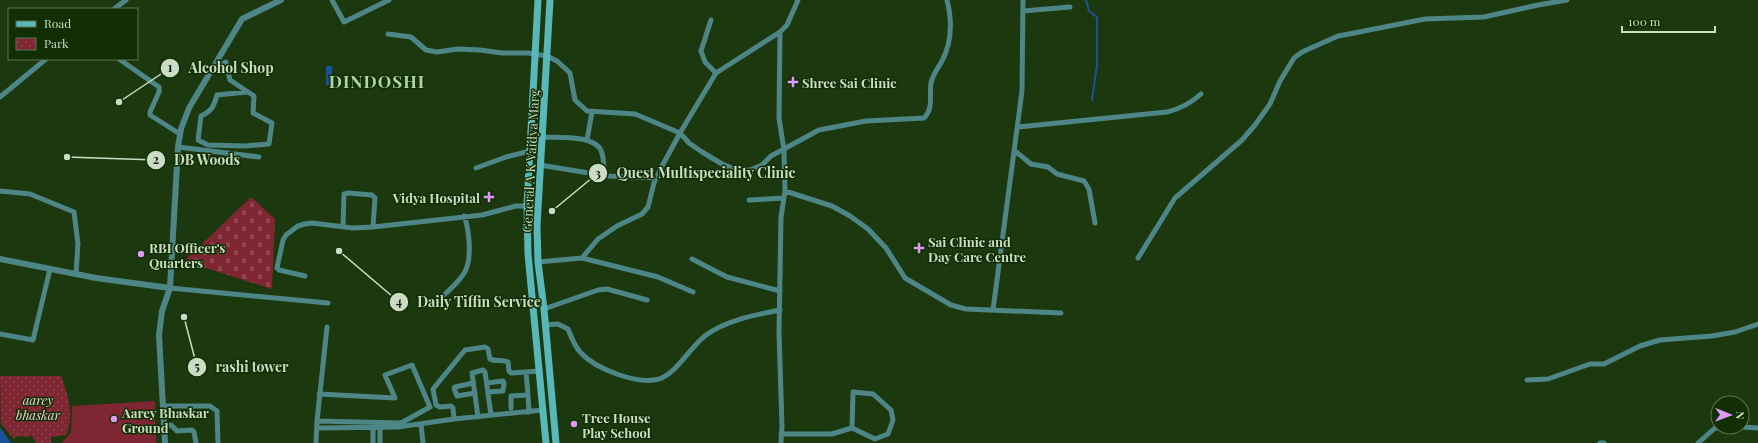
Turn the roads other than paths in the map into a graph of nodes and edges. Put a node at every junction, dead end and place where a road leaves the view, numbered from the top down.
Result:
1 (126, 0) edge
2 (281, 0) edge
3 (332, 0) edge
4 (389, 0) edge
5 (538, 0) edge
6 (550, 0) edge
7 (798, 0) edge
8 (947, 0) edge
9 (1023, 0) edge
10 (1567, 0) edge
11 (1070, 7) dead end
12 (115, 8) edge
13 (1023, 11) junction
14 (712, 20) dead end
15 (780, 32) junction
16 (388, 34) dead end
17 (535, 54) junction
18 (547, 56) junction
19 (45, 60) edge
20 (120, 60) edge
21 (213, 68) junction
22 (716, 73) junction
23 (247, 92) junction
24 (1201, 94) dead end
25 (0, 97) edge
26 (592, 112) junction
27 (1018, 127) junction
28 (680, 133) junction
29 (180, 134) junction
30 (542, 137) junction
31 (587, 140) junction
32 (178, 147) junction
33 (784, 150) junction
34 (530, 151) junction
35 (1015, 151) junction
36 (259, 157) dead end
37 (540, 164) junction
38 (476, 168) dead end
39 (604, 176) junction
40 (657, 178) junction
41 (0, 191) edge
42 (785, 191) junction
43 (784, 198) junction
44 (749, 200) dead end
45 (527, 205) junction
46 (538, 206) junction
47 (464, 216) junction
48 (1095, 223) dead end
49 (343, 227) junction
50 (373, 227) junction
51 (582, 258) junction
52 (1138, 258) dead end
53 (0, 259) edge
54 (692, 259) dead end
55 (538, 262) junction
56 (50, 269) junction
57 (76, 274) junction
58 (305, 276) dead end
59 (170, 288) junction
60 (780, 291) junction
61 (693, 292) dead end
62 (444, 294) dead end
63 (647, 300) dead end
64 (328, 303) dead end
65 (544, 309) junction
66 (780, 310) junction
67 (993, 310) junction
68 (1061, 314) dead end
69 (1758, 324) edge
70 (545, 325) junction
71 (327, 327) dead end
72 (0, 334) edge
73 (540, 371) junction
74 (526, 372) junction
75 (1527, 380) dead end
76 (473, 383) junction
77 (486, 383) junction
78 (488, 392) junction
79 (475, 393) junction
80 (319, 394) junction
81 (528, 395) junction
82 (163, 406) junction
83 (511, 408) dead end
84 (543, 410) junction
85 (529, 412) junction
86 (491, 415) junction
87 (478, 417) junction
88 (454, 419) junction
89 (317, 421) junction
90 (420, 424) junction
91 (164, 426) junction
92 (316, 428) junction
93 (373, 428) junction
94 (380, 428) junction
95 (852, 428) junction
96 (1710, 432) edge
97 (782, 434) junction
98 (165, 443) edge
99 (196, 443) edge
100 (218, 443) edge
101 (316, 443) edge
102 (373, 443) edge
103 (380, 443) edge
104 (423, 443) edge
105 (546, 443) edge
106 (556, 443) edge
107 (781, 443) edge
108 (1600, 443) edge
109 (1604, 443) edge
110 (1698, 443) edge

1 - 12 street
2 - 21 street
3 - 4 street
5 - 17 main road, General A K Vaidya Marg
6 - 18 main road, General A K Vaidya Marg
7 - 15 street
8 - 33 street
9 - 13 street
10 - 52 street
11 - 13 street
13 - 27 street
14 - 22 street
15 - 22 street
15 - 33 street
16 - 17 street
17 - 18 street
17 - 34 main road, General A K Vaidya Marg
18 - 26 street
18 - 30 main road, General A K Vaidya Marg
19 - 25 street
20 - 29 street
21 - 23 street
21 - 29 street
22 - 28 street
23 - 23 street
24 - 27 street
26 - 28 street
26 - 31 street
27 - 35 street
28 - 33 street
28 - 40 street
29 - 32 street
30 - 31 street
30 - 37 main road, General A K Vaidya Marg
31 - 39 street
32 - 36 street
32 - 59 street
33 - 42 street
34 - 38 street
34 - 45 main road, General A K Vaidya Marg
35 - 48 street
35 - 67 street
37 - 39 street
37 - 46 main road, General A K Vaidya Marg
39 - 40 street
40 - 51 street
41 - 57 street
42 - 43 street
42 - 67 street
43 - 44 street
43 - 60 street
45 - 46 street
45 - 47 street
45 - 73 main road, General A K Vaidya Marg
46 - 55 main road, General A K Vaidya Marg
47 - 50 street
47 - 62 street
49 - 50 street
49 - 50 street
49 - 58 street
51 - 55 street
51 - 61 street
53 - 56 street
54 - 60 street
55 - 65 main road, General A K Vaidya Marg
56 - 57 street
56 - 72 street
57 - 59 street
59 - 64 street
59 - 82 street
60 - 66 street
63 - 65 street
65 - 70 main road, General A K Vaidya Marg
66 - 70 street
66 - 97 street
67 - 68 street
69 - 75 street
70 - 106 main road, General A K Vaidya Marg
71 - 80 street
73 - 74 street
73 - 84 main road, General A K Vaidya Marg
74 - 81 street
74 - 88 street
76 - 77 street
76 - 79 street
76 - 79 street
77 - 78 street
77 - 78 street
78 - 86 street
79 - 87 street
80 - 89 street
80 - 89 street
81 - 83 street
81 - 85 street
82 - 91 street
82 - 100 street
84 - 85 street
84 - 105 main road, General A K Vaidya Marg
85 - 86 street
86 - 87 street
87 - 88 street
88 - 90 street
89 - 92 street
90 - 94 street
90 - 104 street
91 - 98 street
91 - 99 street
92 - 93 street
92 - 101 street
93 - 94 street
93 - 102 street
94 - 103 street
95 - 95 street
95 - 97 street
96 - 110 street
97 - 107 street
108 - 109 street

